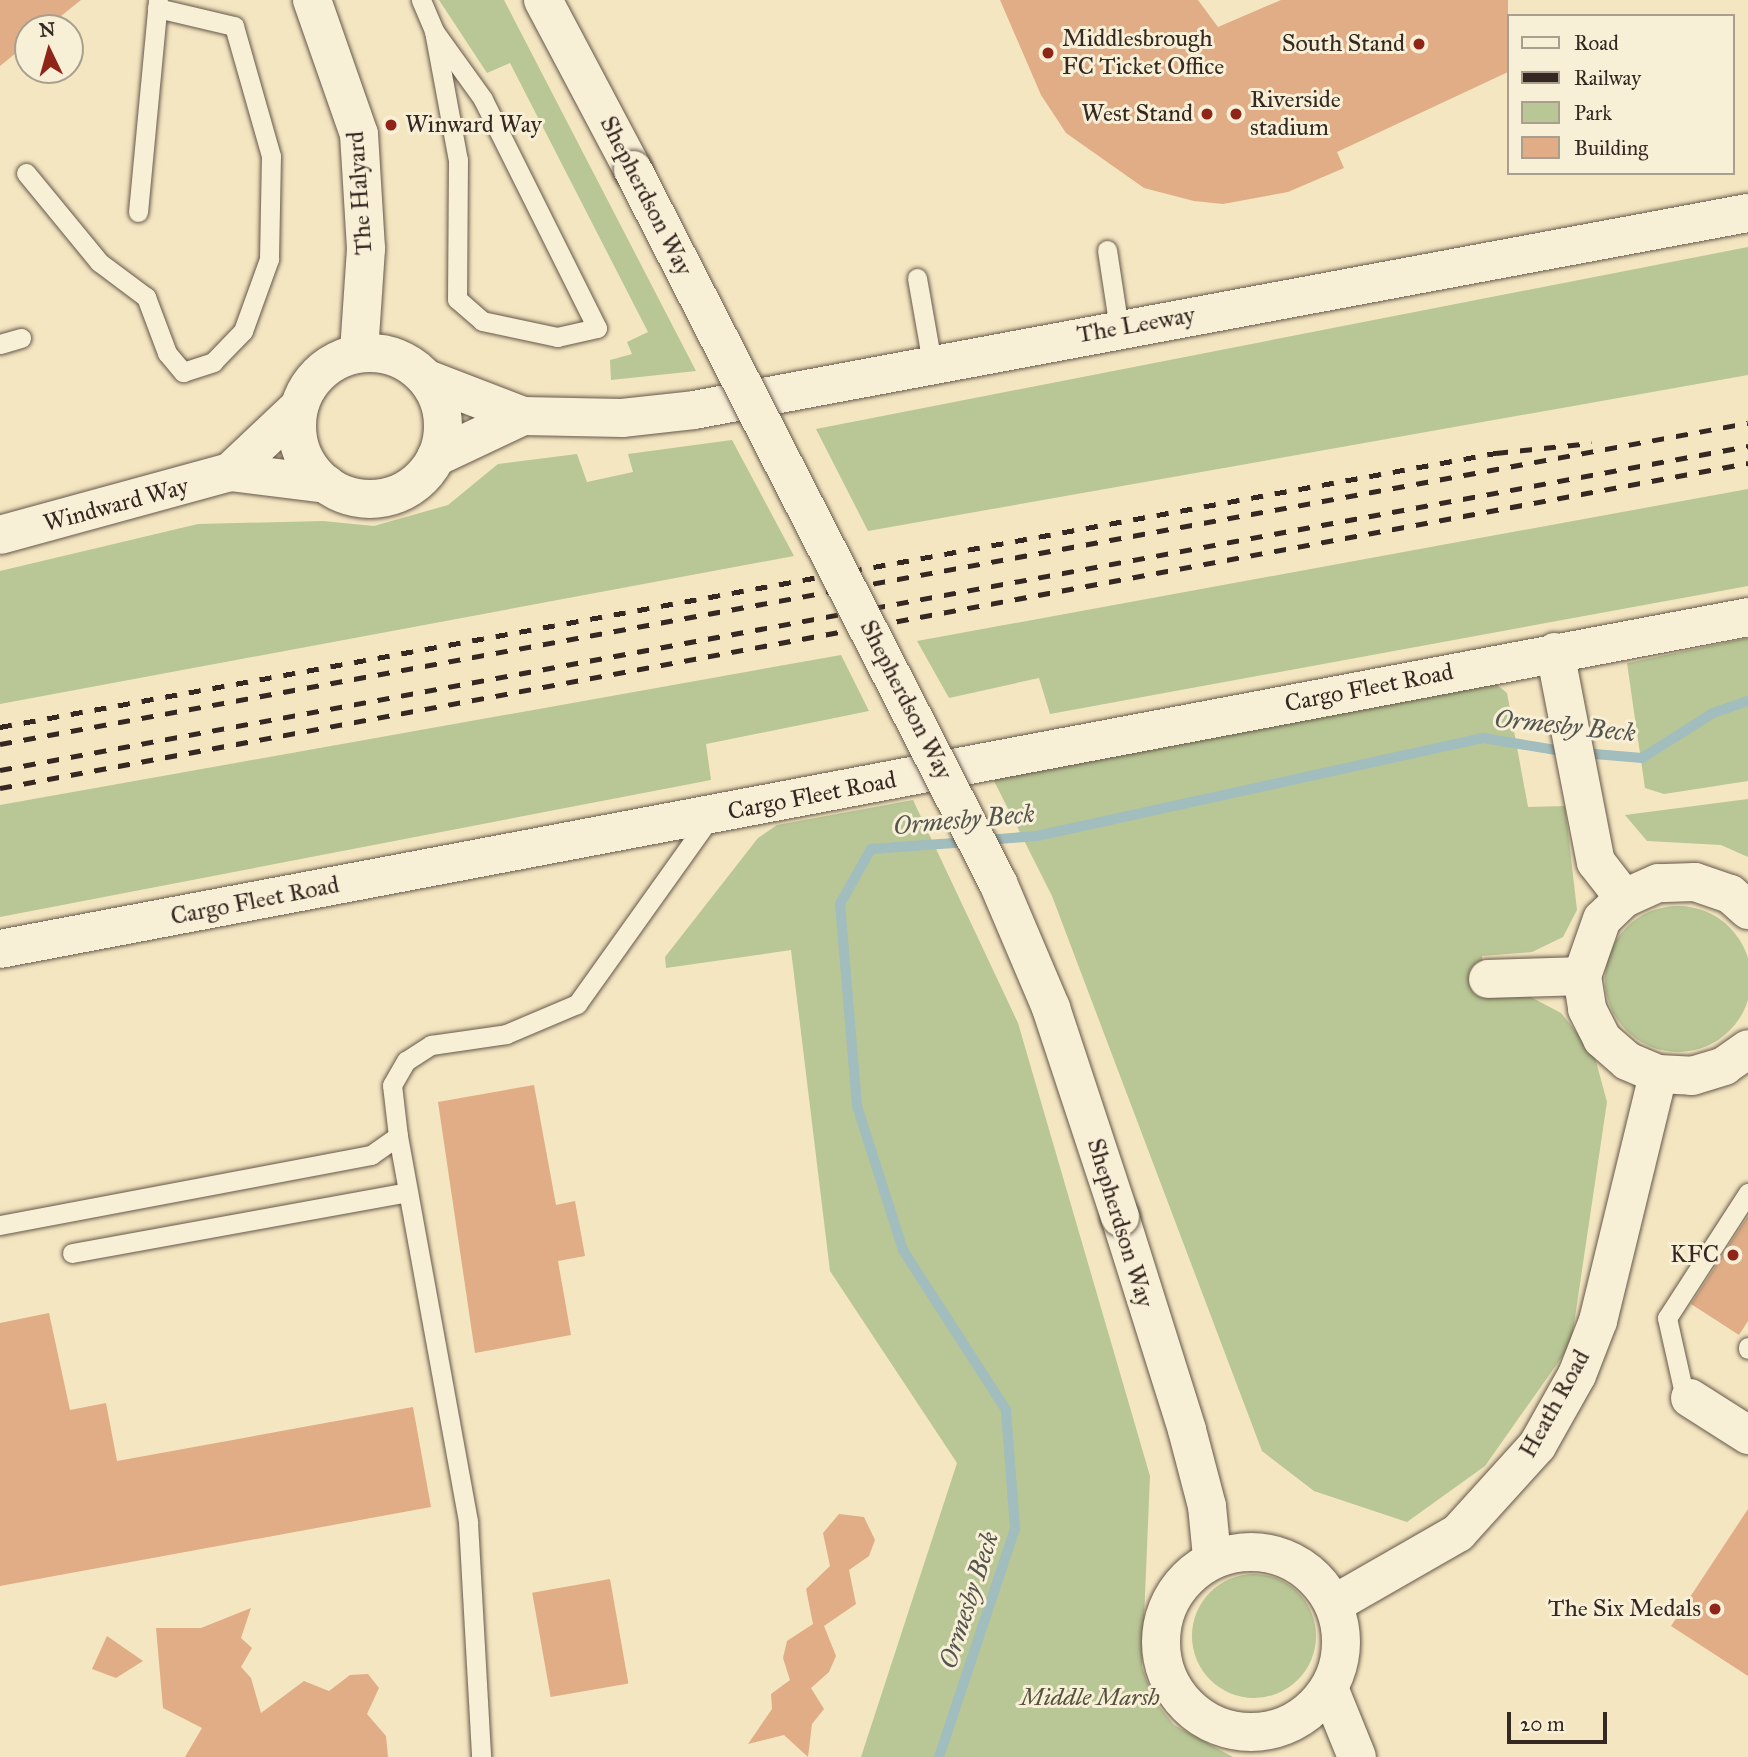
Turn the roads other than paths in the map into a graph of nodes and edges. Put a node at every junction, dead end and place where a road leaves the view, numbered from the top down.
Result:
1 (312, 0) edge
2 (421, 0) edge
3 (543, 0) edge
4 (157, 4) edge
5 (434, 31) junction
6 (26, 173) dead end
7 (138, 212) dead end
8 (1748, 213) edge
9 (1107, 250) dead end
10 (917, 278) dead end
11 (1119, 328) junction
12 (21, 338) dead end
13 (0, 344) edge
14 (359, 352) junction
15 (932, 363) junction
16 (427, 379) junction
17 (298, 408) junction
18 (523, 416) junction
19 (436, 457) junction
20 (230, 472) junction
21 (326, 484) junction
22 (0, 535) edge
23 (1748, 617) edge
24 (1555, 652) junction
25 (711, 816) junction
26 (1624, 898) junction
27 (1748, 910) edge
28 (0, 949) edge
29 (1581, 976) junction
30 (1488, 979) dead end
31 (1740, 1060) edge
32 (1658, 1074) junction
33 (398, 1136) junction
34 (407, 1192) junction
35 (1748, 1193) edge
36 (0, 1225) edge
37 (72, 1253) dead end
38 (1690, 1398) joint
39 (1748, 1435) edge
40 (1212, 1557) junction
41 (1334, 1604) junction
42 (1329, 1688) junction
43 (1254, 1745) edge
44 (481, 1757) edge
45 (1357, 1757) edge

1 - 14 street, The Halyard
2 - 5 lane
3 - 40 street, Shepherdson Way, bridge
4 - 6 lane
4 - 7 lane
5 - 5 lane
8 - 11 street, The Leeway
9 - 11 lane
10 - 15 lane
11 - 15 street, The Leeway
12 - 13 lane
14 - 16 street
14 - 17 street
15 - 18 street, The Leeway
16 - 18 street, The Leeway
16 - 19 street
17 - 20 street, Windward Way
17 - 21 street
18 - 19 street, The Leeway
19 - 21 street
20 - 21 street, Windward Way
20 - 22 street, Windward Way
23 - 24 street, Cargo Fleet Road
24 - 25 street, Cargo Fleet Road
24 - 26 street
25 - 28 street, Cargo Fleet Road
25 - 33 lane
26 - 27 street
26 - 29 street
29 - 30 street
29 - 32 street
31 - 32 street
32 - 41 street, Heath Road
33 - 34 lane
33 - 36 lane
34 - 37 lane
34 - 44 lane
35 - 38 lane
38 - 39 street
40 - 41 street
40 - 43 street
41 - 42 street
42 - 43 street
42 - 45 street

